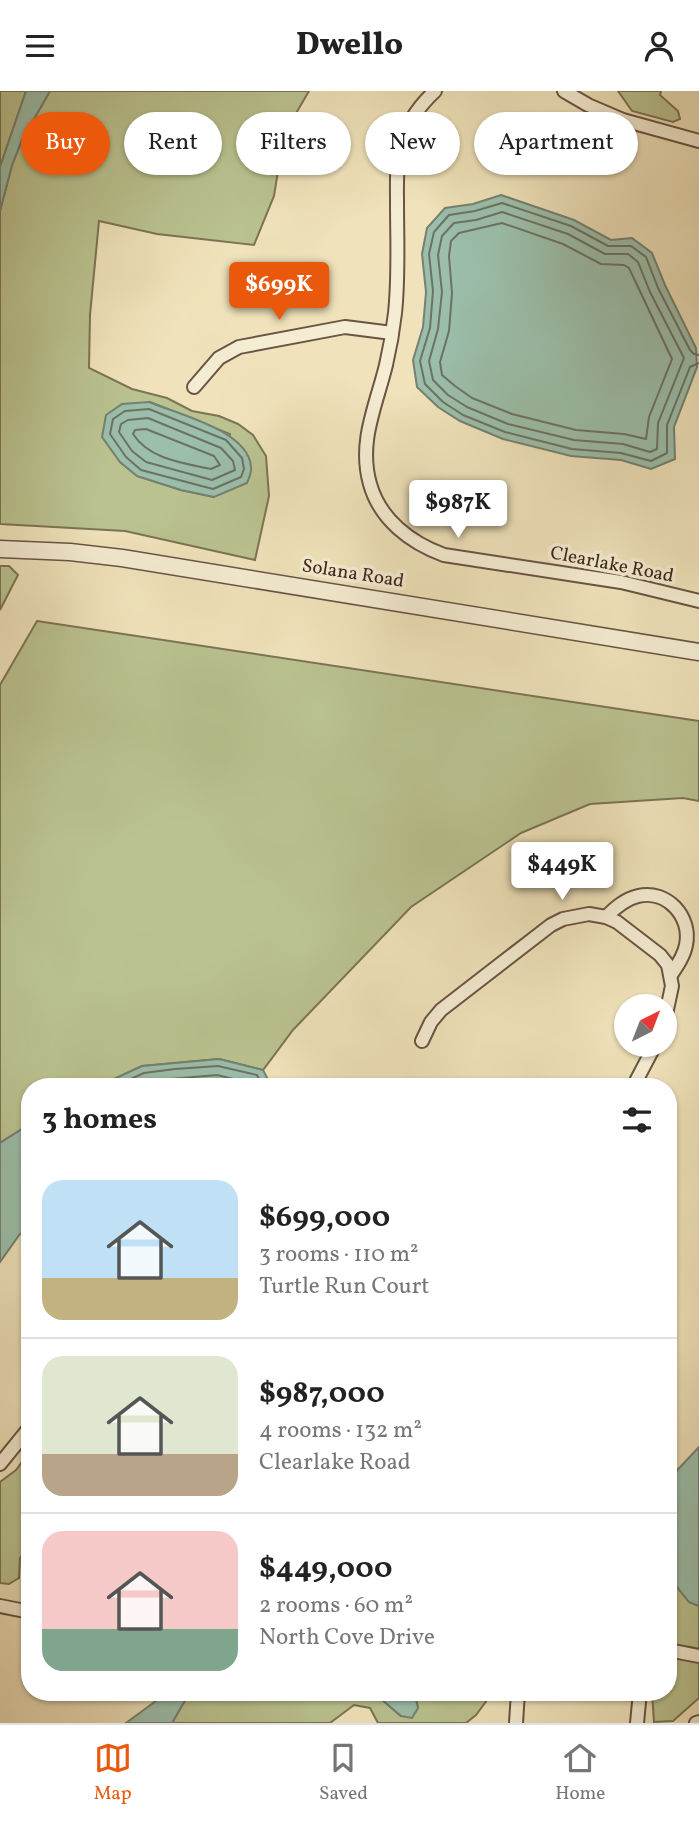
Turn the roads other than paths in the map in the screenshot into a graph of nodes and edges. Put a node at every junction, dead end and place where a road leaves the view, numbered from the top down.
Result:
1 (435, 91) edge
2 (564, 91) edge
3 (699, 141) edge
4 (392, 333) junction
5 (194, 387) dead end
6 (0, 549) edge
7 (699, 601) edge
8 (699, 652) edge
9 (606, 917) junction
10 (671, 975) junction
11 (671, 994) edge
12 (422, 1041) dead end
13 (649, 1057) edge
14 (638, 1078) edge
15 (21, 1438) edge
16 (0, 1464) edge
17 (0, 1606) edge
18 (21, 1610) edge
19 (677, 1652) edge
20 (699, 1656) edge
21 (517, 1701) edge
22 (639, 1701) edge
23 (516, 1723) edge
24 (637, 1723) edge

1 - 4 street, Clearlake Road
2 - 3 street
4 - 5 street
4 - 7 street, Clearlake Road
6 - 8 street, Solana Road
9 - 10 street
9 - 10 street
9 - 12 street
10 - 11 street
13 - 14 street
15 - 16 street
17 - 18 street
19 - 20 street
21 - 23 street
22 - 24 street

